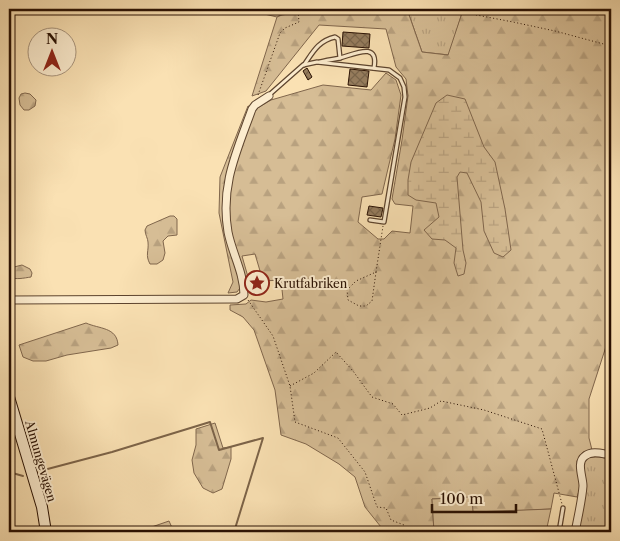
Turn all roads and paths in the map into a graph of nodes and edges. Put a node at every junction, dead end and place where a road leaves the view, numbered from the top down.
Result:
1 (258, 9) edge
2 (307, 9) edge
3 (445, 9) edge
4 (298, 10) junction
5 (611, 46) edge
6 (340, 58) junction
7 (317, 62) junction
8 (303, 65) junction
9 (374, 68) junction
10 (269, 96) joint
11 (255, 105) junction
12 (370, 220) dead end
13 (384, 222) junction
14 (376, 272) junction
15 (244, 295) junction
16 (9, 300) edge
17 (290, 386) junction
18 (9, 396) edge
19 (611, 455) edge
20 (563, 508) joint
21 (46, 532) edge
22 (408, 532) edge
23 (559, 532) edge
24 (576, 532) edge

1 - 4 path
2 - 4 path
3 - 5 path
4 - 11 path
6 - 7 lane
6 - 8 lane
6 - 9 lane
7 - 8 lane
7 - 9 lane
8 - 10 lane
9 - 13 lane
10 - 11 street
11 - 15 street
12 - 13 lane
13 - 14 path
14 - 14 path
15 - 16 street
15 - 17 path
17 - 20 path
17 - 22 path
18 - 21 street, Almungevägen
19 - 24 street
20 - 23 lane

